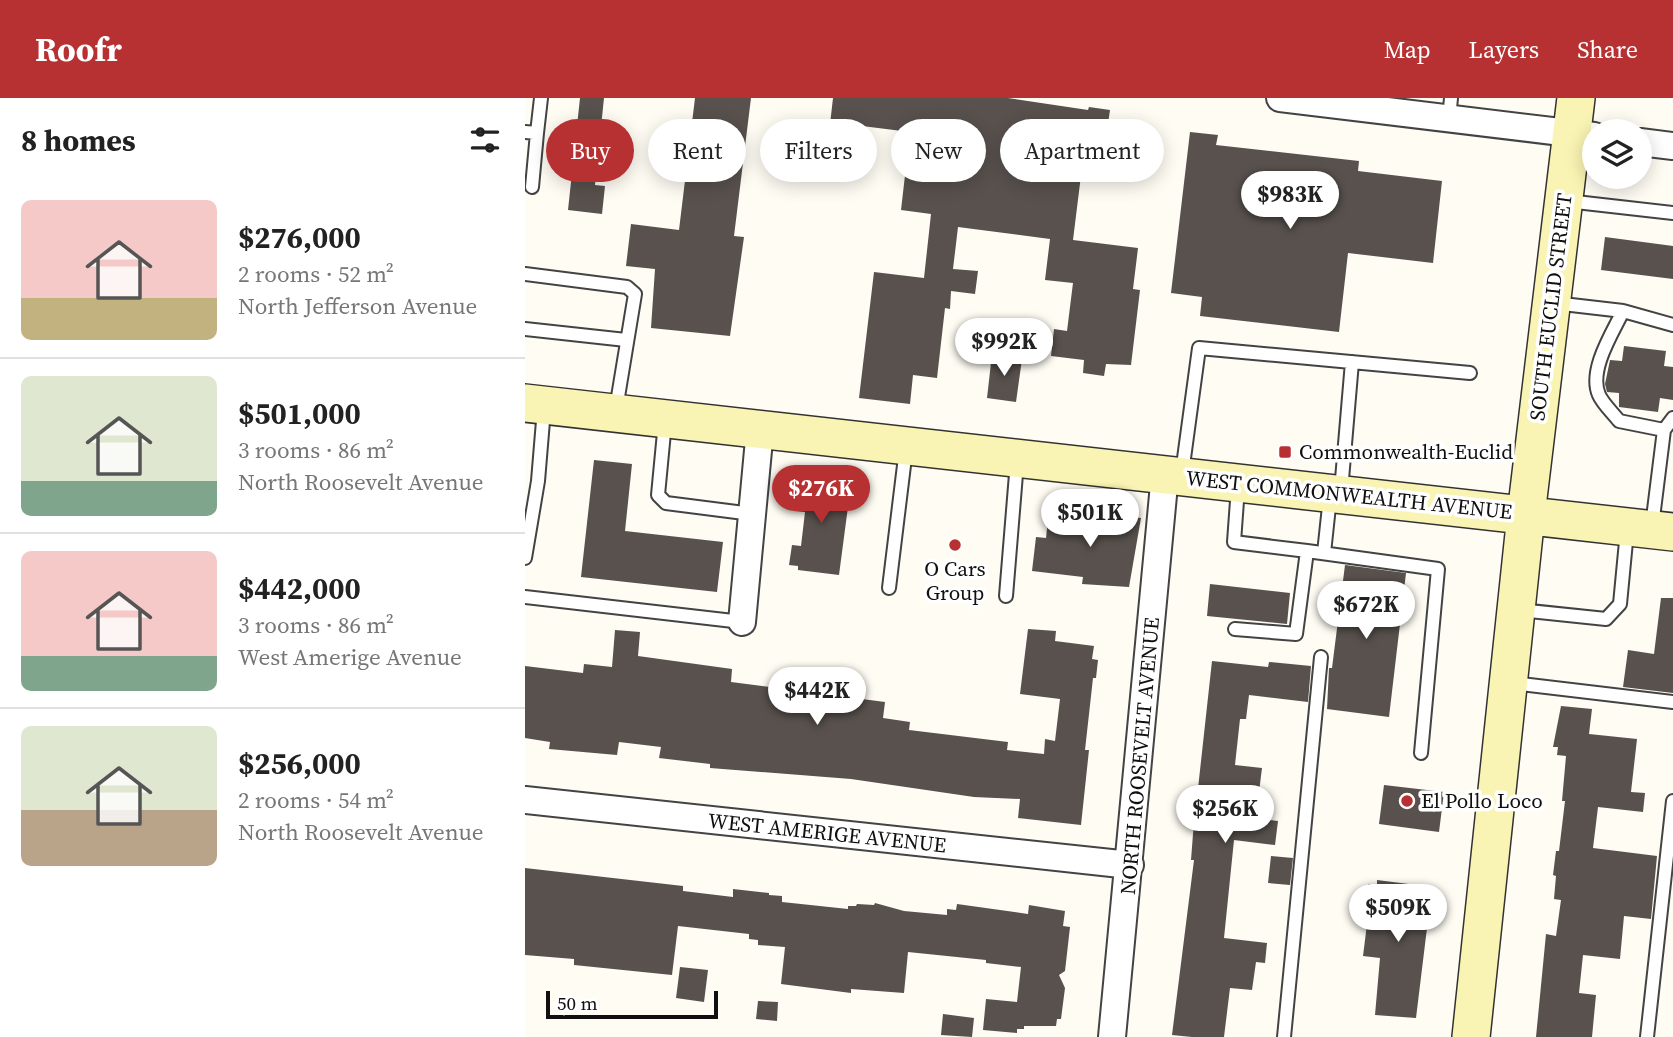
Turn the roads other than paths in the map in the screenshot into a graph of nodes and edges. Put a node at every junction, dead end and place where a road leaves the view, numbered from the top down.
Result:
1 (541, 98) edge
2 (1280, 98) edge
3 (1353, 102) edge
4 (1450, 108) edge
5 (1581, 122) edge
6 (531, 133) edge
7 (1652, 143) edge
8 (1673, 146) edge
9 (532, 187) dead end
10 (1564, 201) junction
11 (1673, 213) edge
12 (525, 274) edge
13 (1551, 303) junction
14 (1623, 311) junction
15 (1673, 325) edge
16 (525, 329) edge
17 (626, 340) junction
18 (1352, 362) junction
19 (1470, 373) dead end
20 (535, 404) edge
21 (615, 413) junction
22 (665, 418) junction
23 (1673, 418) edge
24 (760, 429) junction
25 (1664, 430) junction
26 (906, 445) junction
27 (1017, 458) junction
28 (1173, 475) junction
29 (1239, 483) junction
30 (1335, 494) junction
31 (752, 514) junction
32 (1526, 515) junction
33 (1651, 530) edge
34 (1307, 551) junction
35 (1324, 553) junction
36 (525, 558) edge
37 (889, 588) dead end
38 (1006, 596) dead end
39 (525, 597) edge
40 (1516, 610) junction
41 (742, 622) joint
42 (1235, 629) dead end
43 (1321, 657) dead end
44 (1508, 683) junction
45 (1673, 702) edge
46 (1421, 752) dead end
47 (525, 800) edge
48 (1673, 801) edge
49 (1130, 865) junction
50 (1112, 1037) edge
51 (1284, 1037) edge
52 (1471, 1037) edge
53 (1647, 1037) edge

1 - 6 lane
2 - 3 street
3 - 4 street
4 - 5 street
5 - 10 main road, SOUTH EUCLID STREET
6 - 9 lane
7 - 8 street
10 - 11 lane
10 - 13 main road, SOUTH EUCLID STREET
12 - 17 lane
13 - 14 lane
13 - 32 main road, SOUTH EUCLID STREET
14 - 15 lane
14 - 25 lane
16 - 17 lane
17 - 21 lane
18 - 19 lane
18 - 28 lane
18 - 30 lane
20 - 21 main road, WEST COMMONWEALTH AVENUE
20 - 36 lane
21 - 22 main road, WEST COMMONWEALTH AVENUE
22 - 24 main road, WEST COMMONWEALTH AVENUE
22 - 31 lane
23 - 25 lane
24 - 26 main road, WEST COMMONWEALTH AVENUE
24 - 31 street
25 - 33 lane
26 - 27 main road, WEST COMMONWEALTH AVENUE
26 - 37 lane
27 - 28 main road, WEST COMMONWEALTH AVENUE
27 - 38 lane
28 - 29 main road, WEST COMMONWEALTH AVENUE
28 - 49 street, NORTH ROOSEVELT AVENUE
29 - 30 main road, WEST COMMONWEALTH AVENUE
29 - 34 lane
30 - 32 main road, WEST COMMONWEALTH AVENUE
30 - 35 lane
31 - 41 street
32 - 33 main road, WEST COMMONWEALTH AVENUE
32 - 40 main road, SOUTH EUCLID STREET
33 - 40 lane
34 - 35 lane
34 - 42 lane
35 - 46 lane
39 - 41 lane
40 - 44 main road, SOUTH EUCLID STREET
43 - 51 lane
44 - 45 lane
44 - 52 main road, SOUTH EUCLID STREET
47 - 49 street, WEST AMERIGE AVENUE
48 - 53 lane
49 - 50 street, NORTH ROOSEVELT AVENUE

